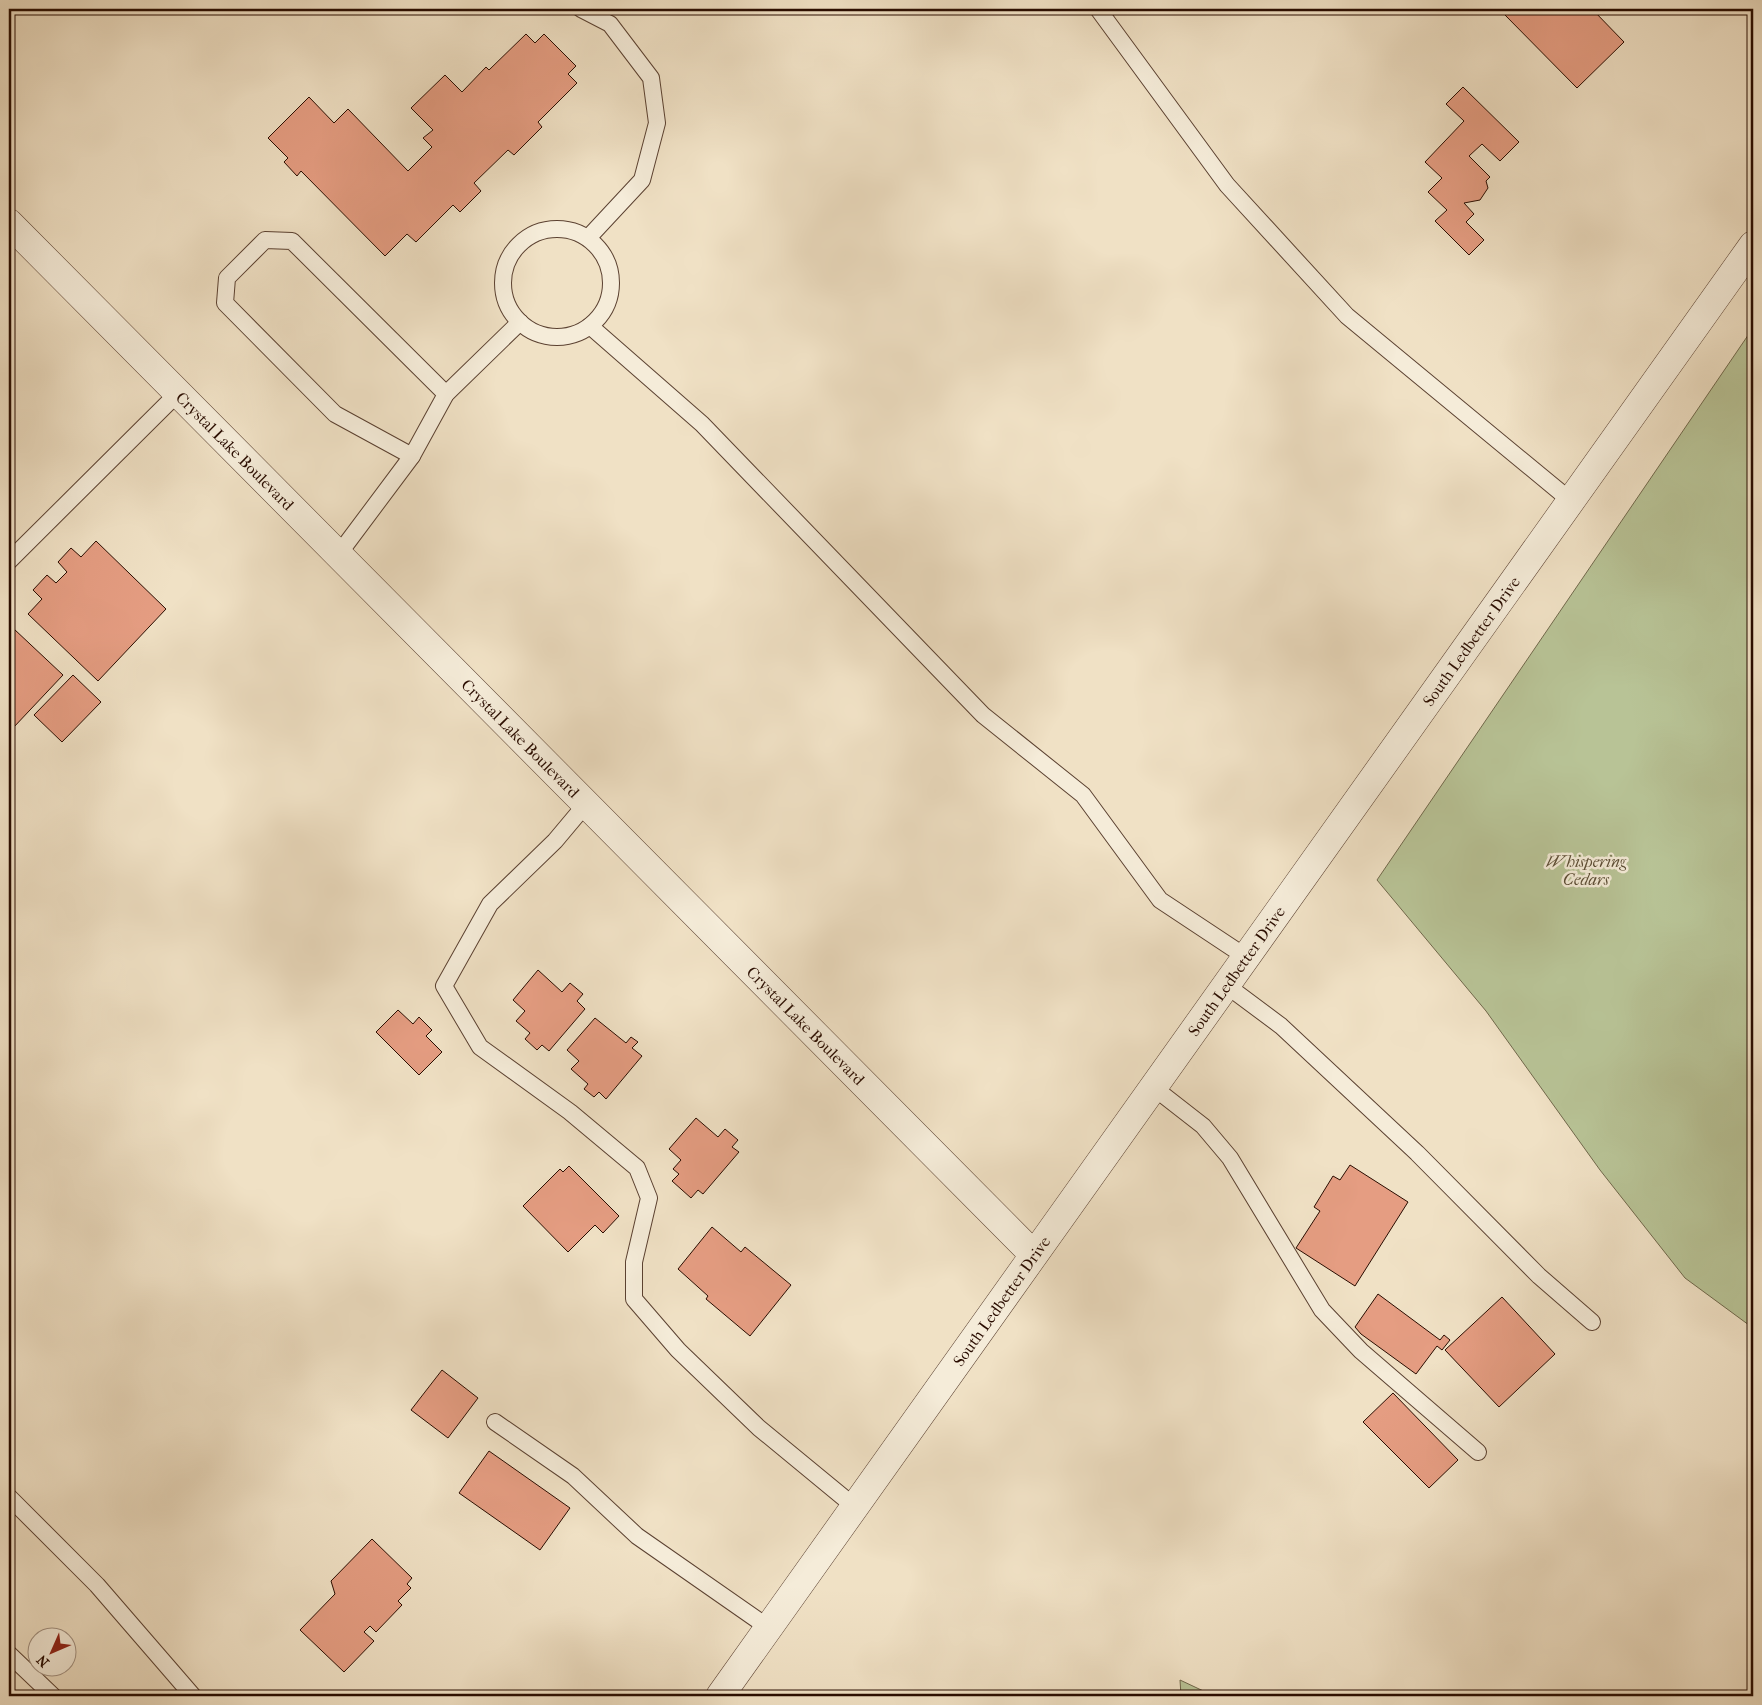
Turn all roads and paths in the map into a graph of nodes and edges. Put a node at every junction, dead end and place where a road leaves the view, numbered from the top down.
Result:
1 (581, 9) edge
2 (1098, 9) edge
3 (10, 228) edge
4 (588, 238) junction
5 (1753, 245) edge
6 (520, 322) junction
7 (590, 326) junction
8 (178, 393) junction
9 (446, 394) junction
10 (412, 456) junction
11 (1571, 501) junction
12 (338, 555) junction
13 (9, 561) edge
14 (586, 804) junction
15 (1246, 957) junction
16 (1226, 985) junction
17 (1153, 1087) junction
18 (1033, 1254) junction
19 (1592, 1322) dead end
20 (496, 1422) dead end
21 (1478, 1452) dead end
22 (9, 1497) edge
23 (855, 1507) junction
24 (769, 1628) junction
25 (9, 1654) edge
26 (53, 1696) edge
27 (193, 1696) edge
28 (720, 1696) edge

1 - 4 lane
2 - 11 lane
3 - 8 street, Crystal Lake Boulevard
4 - 6 lane
4 - 7 lane
5 - 11 street, South Ledbetter Drive
6 - 7 lane
6 - 9 lane
7 - 15 lane
8 - 12 street, Crystal Lake Boulevard
8 - 13 lane
9 - 10 lane
9 - 10 lane
10 - 12 lane
11 - 15 street, South Ledbetter Drive
12 - 14 street, Crystal Lake Boulevard
14 - 18 street, Crystal Lake Boulevard
14 - 23 lane
15 - 16 street, South Ledbetter Drive
16 - 17 street, South Ledbetter Drive
16 - 19 lane
17 - 18 street, South Ledbetter Drive
17 - 21 lane
18 - 23 street, South Ledbetter Drive
20 - 24 lane
22 - 27 lane
23 - 24 street, South Ledbetter Drive
24 - 28 street, South Ledbetter Drive
25 - 26 lane

